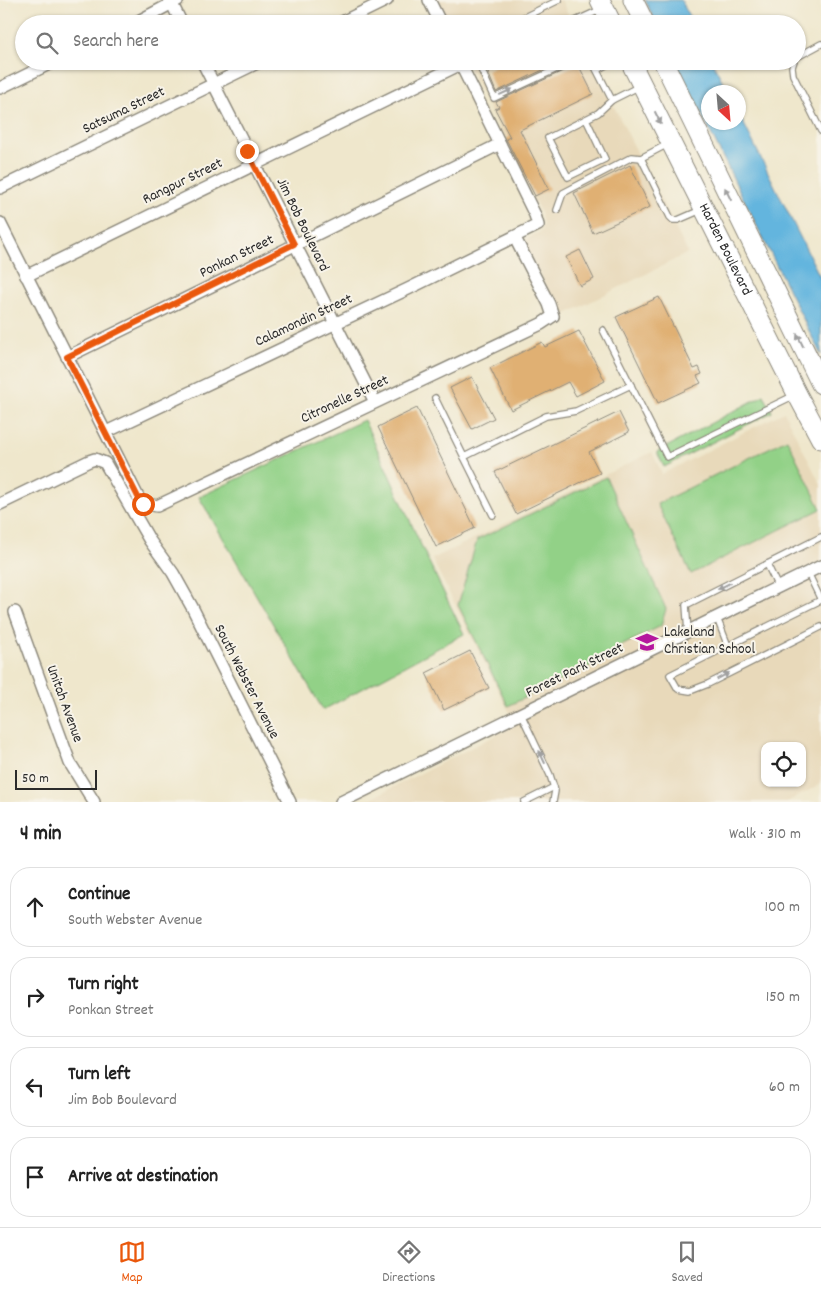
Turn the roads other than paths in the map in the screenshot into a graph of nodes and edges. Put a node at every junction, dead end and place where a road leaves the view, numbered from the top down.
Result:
1 (387, 0) edge
2 (429, 0) edge
3 (559, 0) edge
4 (633, 0) edge
5 (173, 1) edge
6 (149, 15) edge
7 (178, 15) edge
8 (356, 15) edge
9 (436, 15) edge
10 (528, 15) edge
11 (640, 15) edge
12 (821, 44) edge
13 (806, 52) edge
14 (37, 70) edge
15 (207, 70) edge
16 (243, 70) edge
17 (444, 70) edge
18 (464, 70) edge
19 (481, 70) edge
20 (555, 70) edge
21 (596, 70) edge
22 (634, 70) edge
23 (667, 70) edge
24 (792, 70) edge
25 (214, 84) junction
26 (642, 85) junction
27 (0, 88) edge
28 (612, 100) junction
29 (586, 119) junction
30 (821, 131) edge
31 (670, 143) junction
32 (500, 144) junction
33 (641, 158) junction
34 (254, 164) junction
35 (0, 188) edge
36 (703, 209) junction
37 (557, 210) dead end
38 (0, 223) edge
39 (515, 238) junction
40 (294, 244) junction
41 (26, 276) junction
42 (334, 323) junction
43 (603, 330) dead end
44 (67, 357) junction
45 (821, 384) edge
46 (631, 385) junction
47 (797, 394) junction
48 (435, 398) dead end
49 (376, 402) junction
50 (106, 432) junction
51 (821, 439) edge
52 (464, 457) junction
53 (0, 504) edge
54 (493, 515) dead end
55 (821, 537) edge
56 (767, 564) junction
57 (821, 566) edge
58 (808, 573) junction
59 (779, 587) junction
60 (821, 600) edge
61 (15, 612) dead end
62 (716, 618) junction
63 (821, 627) edge
64 (688, 632) junction
65 (728, 646) junction
66 (521, 714) junction
67 (554, 787) junction
68 (94, 802) edge
69 (290, 802) edge
70 (341, 802) edge
71 (524, 802) edge
72 (553, 802) edge

1 - 8 street
2 - 9 street
3 - 10 lane
4 - 11 main road
5 - 6 street
5 - 7 street
12 - 13 lane
14 - 27 street
15 - 25 street, Jim Bob Boulevard
16 - 25 street, Satsuma Street
17 - 34 street, Rangpur Street
18 - 32 street
19 -> 20 lane
21 - 28 lane
22 - 26 main road, Harden Boulevard
45 -> 23 main road, Harden Boulevard
24 - 30 lane
25 - 34 street, Jim Bob Boulevard
25 - 35 street, Satsuma Street
26 - 28 lane
26 -> 31 main road, Harden Boulevard
28 - 29 lane
29 - 29 lane
31 - 33 lane
31 - 36 main road, Harden Boulevard
32 - 39 street, Calamondin Street
32 - 40 street, Ponkan Street
33 - 36 lane
33 - 37 lane
34 - 40 street, Jim Bob Boulevard
34 - 41 street, Rangpur Street
36 - 47 main road, Harden Boulevard
38 - 41 street
39 - 42 street, Calamondin Street
39 - 49 street, Citronelle Street
40 - 42 street, Jim Bob Boulevard
40 - 44 street, Ponkan Street
41 - 44 street
42 - 49 street, Jim Bob Boulevard
42 - 50 street, Calamondin Street
43 - 46 lane
44 - 50 street
46 - 47 lane
46 - 52 lane
47 - 51 main road, Harden Boulevard
48 - 52 lane
49 - 50 street, Citronelle Street
52 - 54 lane
53 - 69 street, South Webster Avenue
55 - 56 lane
56 - 59 lane
56 -> 64 lane
57 - 58 street, Forest Park Street
58 - 59 street, Forest Park Street
58 - 60 lane
59 - 62 street, Forest Park Street
60 - 65 lane
61 - 68 street, Unitah Avenue
62 - 64 street, Forest Park Street
62 - 65 lane
65 -> 63 lane
64 - 66 street, Forest Park Street
67 -> 66 lane
66 - 70 street, Forest Park Street
67 - 71 lane
67 - 72 lane

